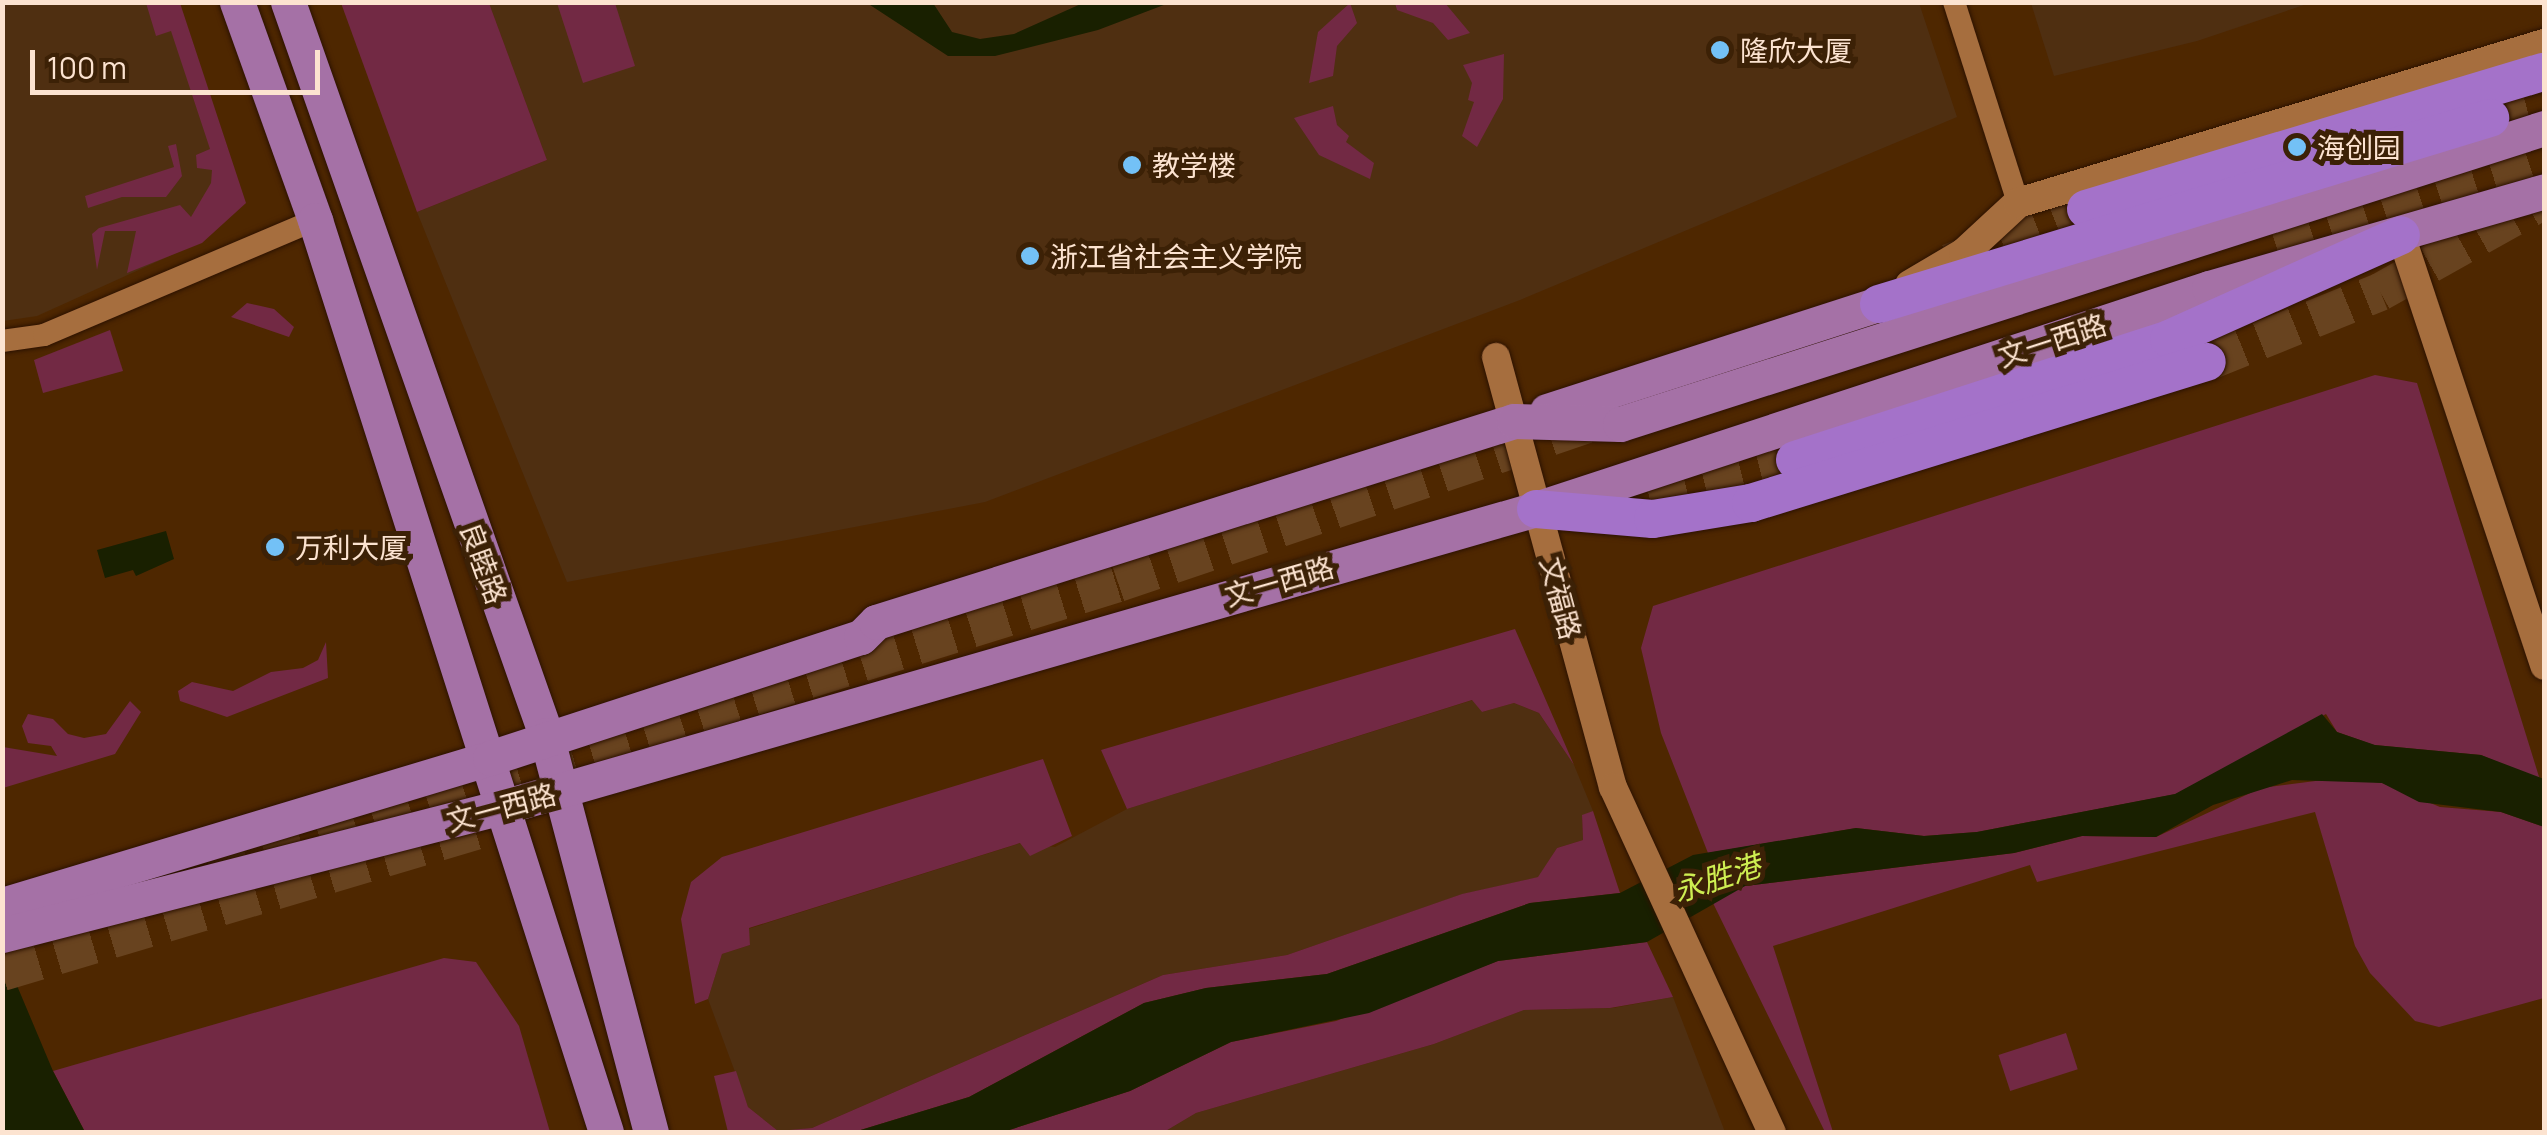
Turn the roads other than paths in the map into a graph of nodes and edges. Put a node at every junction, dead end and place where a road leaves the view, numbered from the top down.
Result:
1 (237, 2) edge
2 (288, 2) edge
3 (1954, 2) edge
4 (2544, 44) edge
5 (2544, 72) edge
6 (2490, 118) tunnel mouth
7 (2544, 128) edge
8 (2544, 191) edge
9 (2018, 203) junction
10 (2086, 209) tunnel mouth
11 (315, 220) junction
12 (2400, 234) junction
13 (1879, 304) junction
14 (2, 342) edge
15 (1496, 358) dead end
16 (2207, 362) tunnel mouth
17 (1514, 422) junction
18 (1795, 460) tunnel mouth
19 (1536, 508) junction
20 (2544, 666) edge
21 (546, 735) junction
22 (490, 758) junction
23 (559, 791) junction
24 (506, 806) junction
25 (10, 918) edge
26 (606, 1132) edge
27 (650, 1132) edge
28 (1772, 1132) edge

1 - 11 main road, 良睦路
2 - 21 main road, 良睦路
3 - 9 street
4 - 9 main road
5 - 10 highway
6 - 13 highway
7 - 17 main road, 文一西路
8 - 12 main road, 文一西路
9 - 13 main road
11 - 14 street
11 - 22 main road, 良睦路
12 - 18 highway
12 - 19 main road, 文一西路
12 - 20 street
13 - 17 main road, 文一西路
15 - 17 street, 文福路
16 - 19 highway
17 - 19 street, 文福路
17 - 21 main road, 文一西路
19 - 23 main road, 文一西路
19 - 28 street, 文福路
21 - 22 main road, 文一西路
21 - 23 main road, 良睦路
22 - 24 main road, 良睦路
22 - 25 main road, 文一西路
23 - 24 main road, 文一西路
23 - 27 main road, 良睦路
24 - 25 main road, 文一西路
24 - 26 main road, 良睦路

